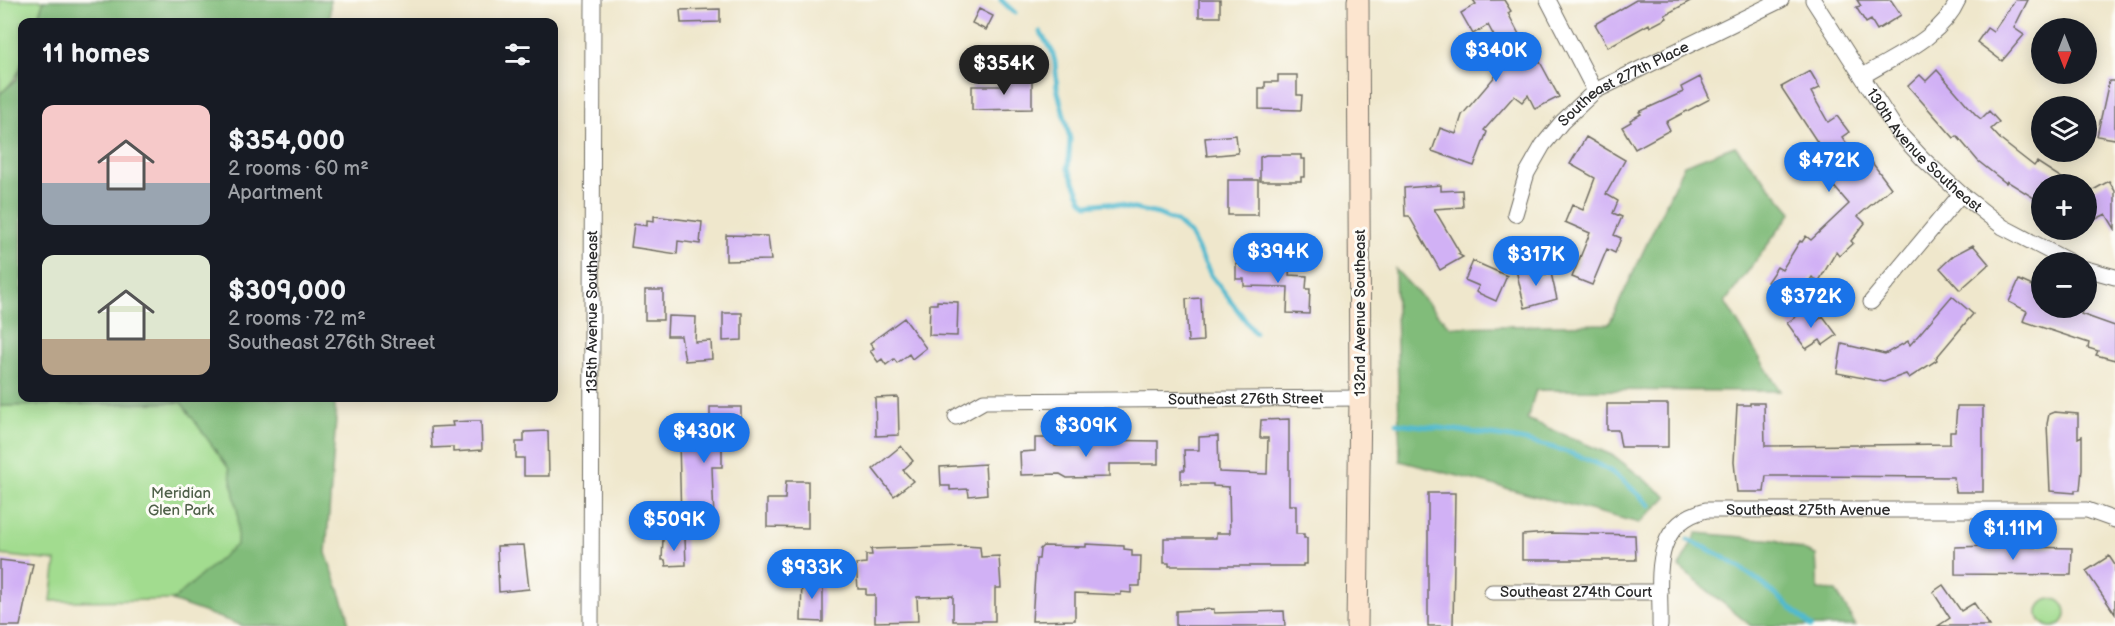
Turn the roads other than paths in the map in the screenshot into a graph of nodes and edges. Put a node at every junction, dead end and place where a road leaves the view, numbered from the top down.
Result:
1 (593, 0) edge
2 (1358, 0) edge
3 (1548, 0) edge
4 (1781, 0) edge
5 (1814, 0) edge
6 (1958, 0) edge
7 (1863, 76) junction
8 (1595, 91) junction
9 (1960, 194) junction
10 (1515, 214) dead end
11 (2051, 252) edge
12 (2097, 272) edge
13 (2115, 277) edge
14 (1871, 302) dead end
15 (1360, 398) junction
16 (956, 417) dead end
17 (2115, 520) edge
18 (1492, 592) dead end
19 (1660, 592) junction
20 (591, 626) edge
21 (1357, 626) edge
22 (1660, 626) edge

1 - 20 street, 135th Avenue Southeast
2 - 15 main road, 132nd Avenue Southeast
3 - 8 street
4 - 8 street, Southeast 277th Place
5 - 7 street, 130th Avenue Southeast
6 - 7 street
7 - 9 street, 130th Avenue Southeast
8 - 10 street, Southeast 277th Place
9 - 11 street, 130th Avenue Southeast
9 - 14 street
12 - 13 street
15 - 16 street, Southeast 276th Street
15 - 21 main road, 132nd Avenue Southeast
17 - 19 street, Southeast 275th Avenue
18 - 19 street, Southeast 274th Court
19 - 22 street, Southeast 275th Avenue

